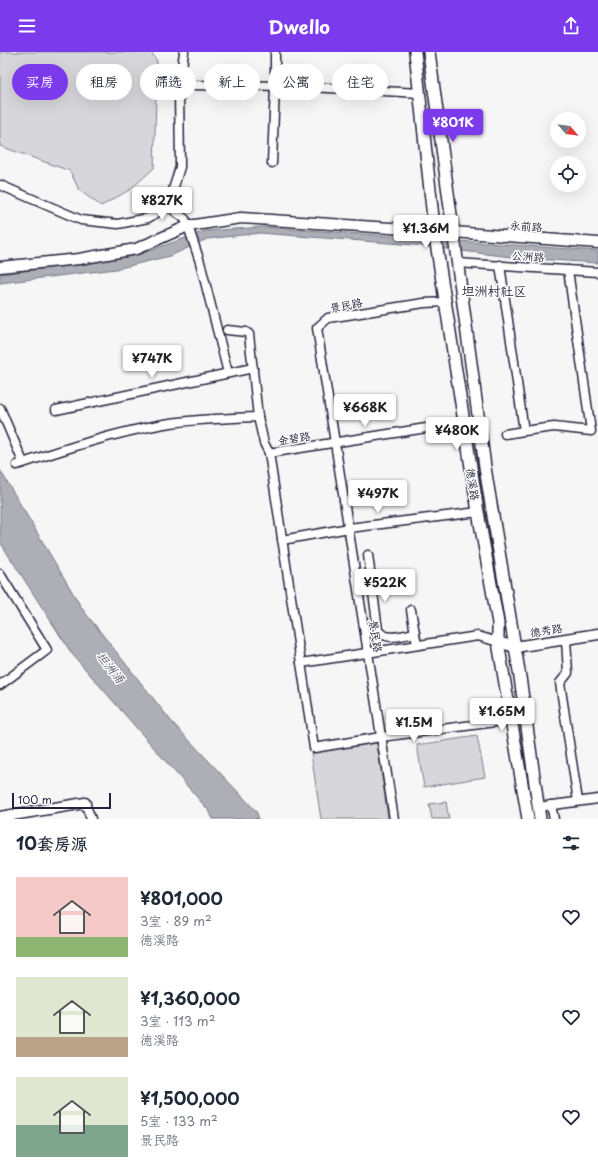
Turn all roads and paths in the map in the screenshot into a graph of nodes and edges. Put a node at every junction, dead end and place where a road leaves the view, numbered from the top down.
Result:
1 (184, 52) edge
2 (275, 52) edge
3 (415, 52) edge
4 (429, 52) edge
5 (183, 64) edge
6 (275, 64) edge
7 (196, 85) edge
8 (268, 86) edge
9 (324, 88) edge
10 (420, 93) junction
11 (180, 100) edge
12 (274, 100) edge
13 (272, 163) dead end
14 (0, 185) edge
15 (168, 206) junction
16 (188, 226) junction
17 (435, 234) junction
18 (453, 235) junction
19 (598, 243) edge
20 (456, 260) junction
21 (500, 265) junction
22 (0, 267) edge
23 (568, 270) junction
24 (598, 272) edge
25 (446, 302) junction
26 (227, 330) dead end
27 (252, 368) junction
28 (228, 373) junction
29 (0, 408) edge
30 (56, 410) dead end
31 (258, 417) junction
32 (464, 422) junction
33 (524, 431) junction
34 (505, 434) dead end
35 (335, 442) junction
36 (270, 453) junction
37 (478, 512) junction
38 (349, 528) junction
39 (282, 540) junction
40 (368, 555) dead end
41 (0, 574) edge
42 (374, 596) junction
43 (360, 598) junction
44 (411, 610) dead end
45 (415, 633) junction
46 (598, 634) edge
47 (566, 639) junction
48 (498, 642) junction
49 (417, 645) junction
50 (515, 647) junction
51 (368, 652) junction
52 (301, 663) junction
53 (0, 685) edge
54 (511, 720) junction
55 (381, 737) junction
56 (598, 799) edge
57 (578, 801) junction
58 (85, 804) joint
59 (551, 805) junction
60 (538, 807) junction
61 (0, 817) edge
62 (91, 819) edge
63 (394, 819) edge
64 (528, 819) edge
65 (540, 819) edge
66 (554, 819) edge

1 - 5 street
2 - 6 street
3 - 10 main road, 德溪路
4 - 18 main road, 德溪路
7 - 8 street
9 - 10 street
10 - 17 main road, 德溪路
11 - 15 street
12 - 13 street
14 - 15 street
15 - 16 street
16 - 17 street
16 - 22 street
16 - 28 street
17 - 25 main road, 德溪路
18 - 19 street, 永前路
18 - 20 main road, 德溪路
20 - 21 street, 公洲路
20 - 50 main road, 德溪路
21 - 23 street, 公洲路
21 - 33 street
23 - 24 street, 公洲路
23 - 33 street
25 - 32 main road, 德溪路
25 - 35 street, 景民路
26 - 27 street
27 - 28 street
27 - 31 street
28 - 30 street
29 - 31 street
31 - 36 street
32 - 35 street, 金碧路
32 - 37 main road, 德溪路
33 - 34 street
35 - 36 street, 金碧路
35 - 38 street, 景民路
36 - 39 street
37 - 38 street
37 - 48 main road, 德溪路
38 - 39 street
38 - 43 street, 景民路
39 - 52 street
40 - 42 street
41 - 53 street
42 - 43 street
42 - 45 street
43 - 51 street, 景民路
44 - 45 street
45 - 49 street
46 - 47 street, 德秀路
47 - 50 street, 德秀路
47 - 57 street
48 - 49 street
48 - 50 street, 德秀路
48 - 54 main road, 德溪路
49 - 51 street
50 - 60 main road, 德溪路
51 - 52 street
51 - 55 street, 景民路
52 - 55 street
54 - 55 street
54 - 64 main road, 德溪路
55 - 63 street, 景民路
56 - 57 street
57 - 59 street
58 - 61 street
58 - 62 street
59 - 60 street
59 - 66 street
60 - 65 main road, 德溪路

